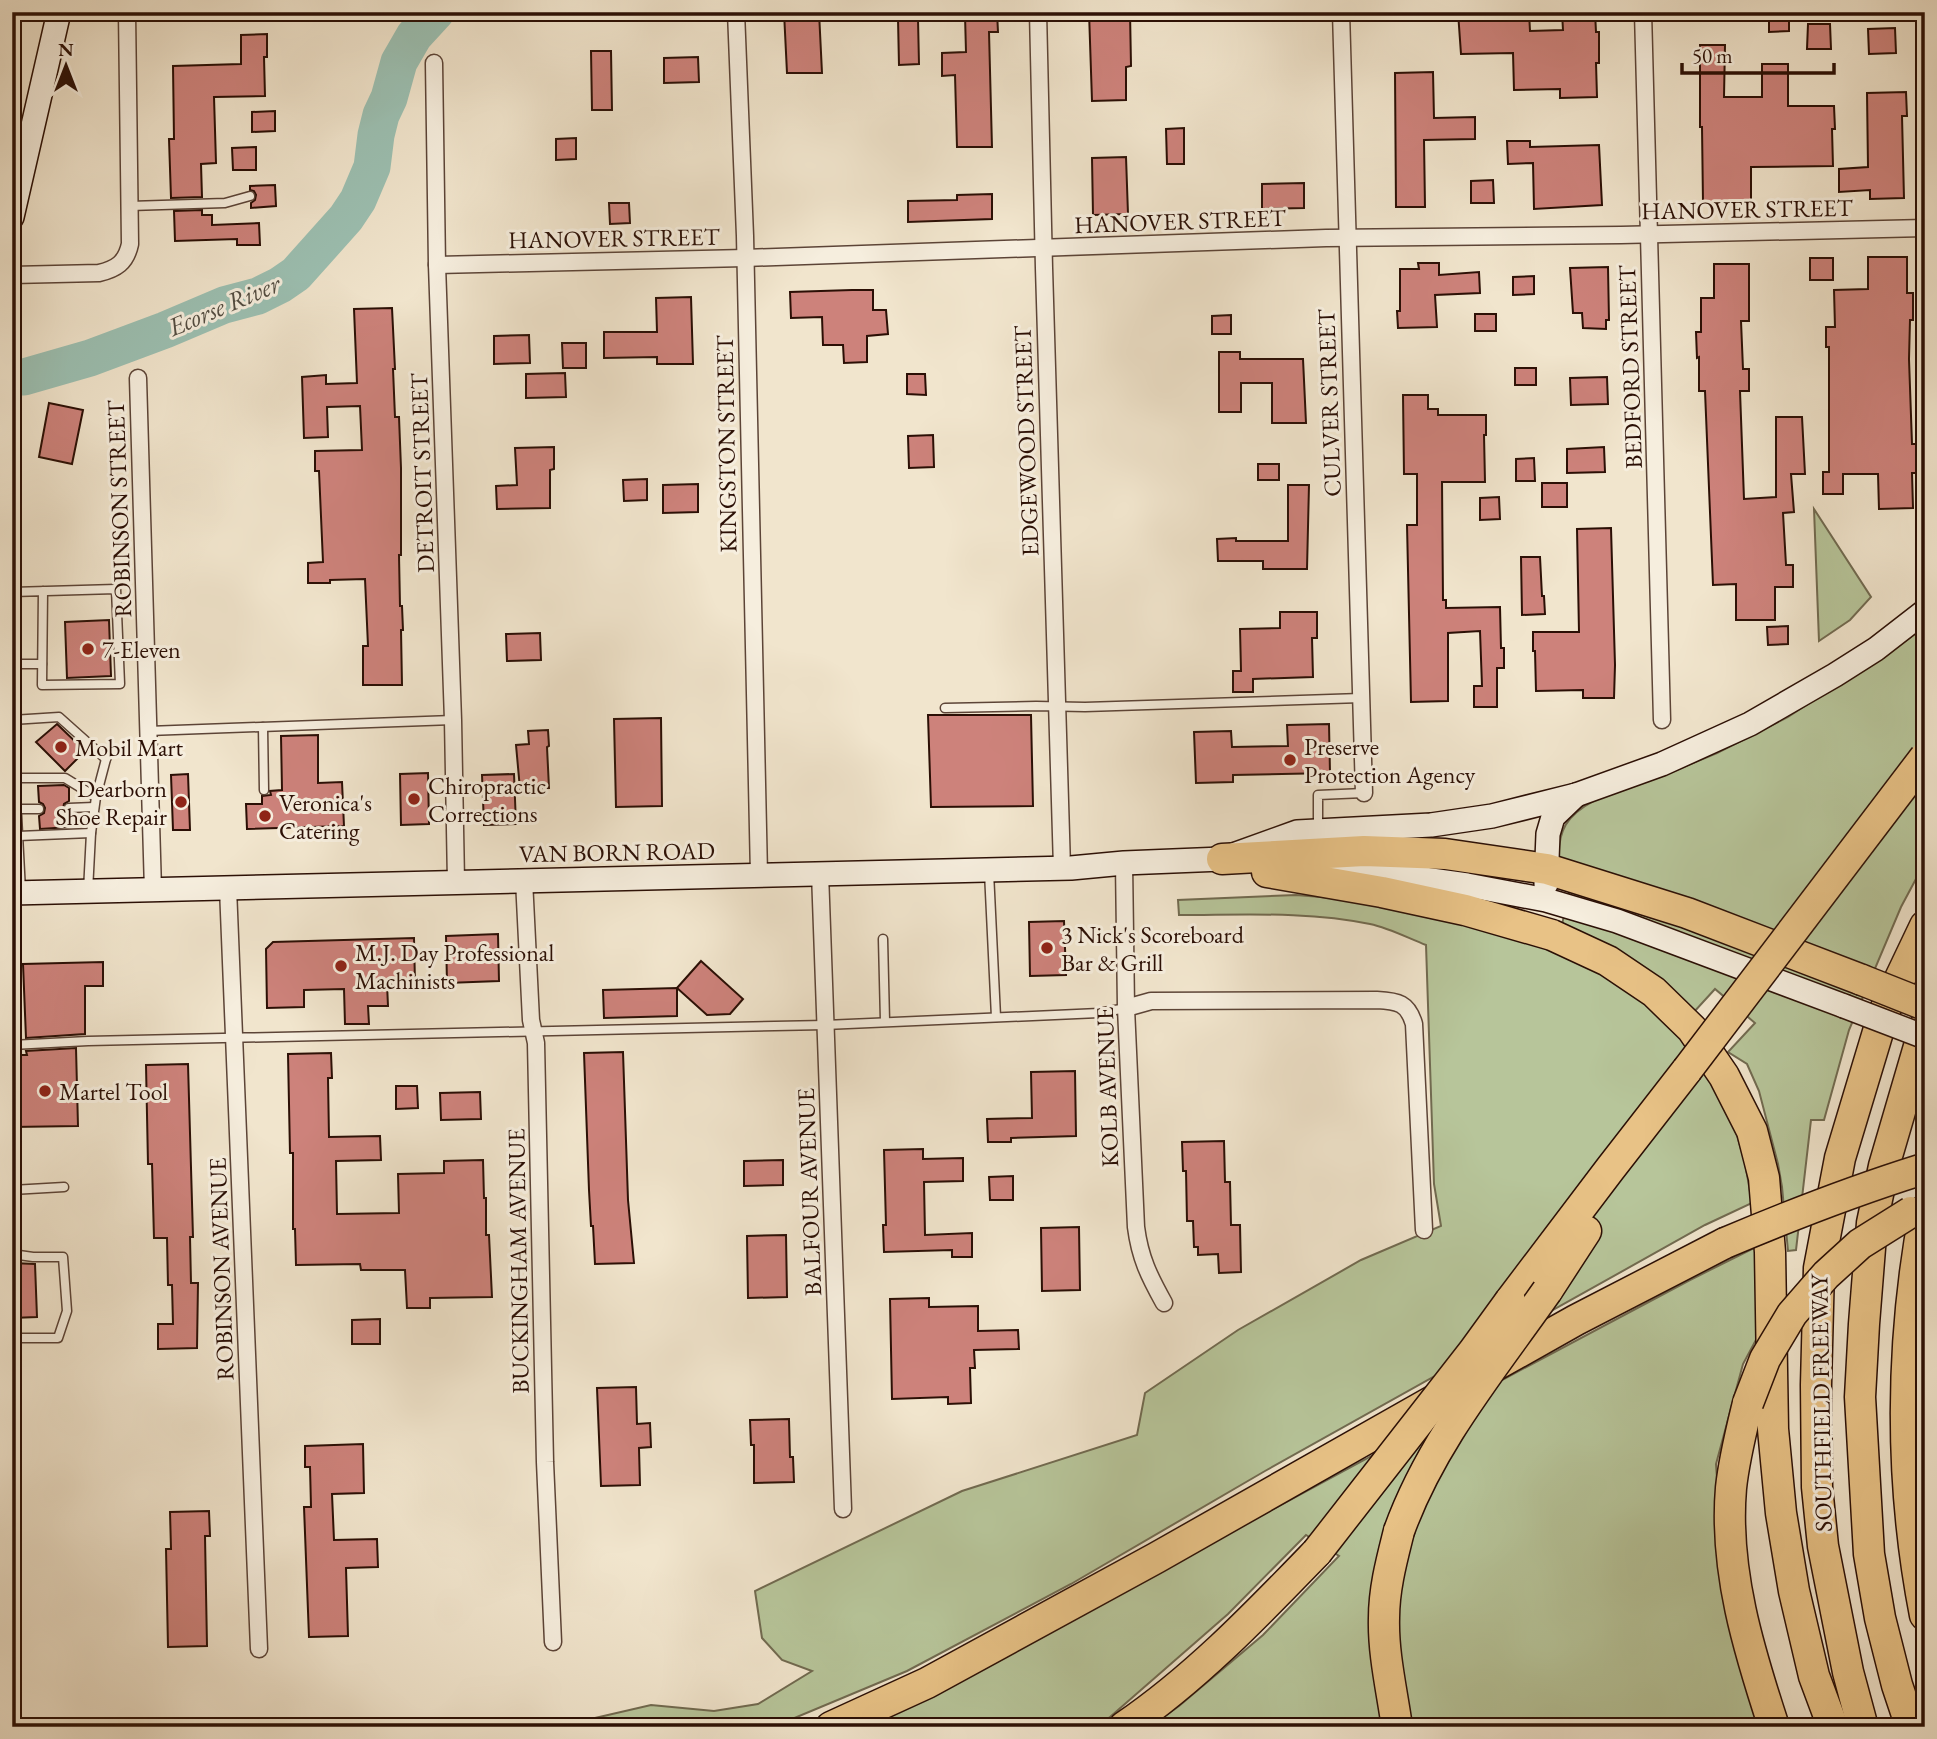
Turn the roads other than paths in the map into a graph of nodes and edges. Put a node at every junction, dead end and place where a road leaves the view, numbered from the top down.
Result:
1 (59, 12) edge
2 (127, 12) edge
3 (736, 12) edge
4 (1038, 12) edge
5 (1341, 12) edge
6 (1643, 12) edge
7 (434, 63) dead end
8 (250, 196) dead end
9 (130, 206) junction
10 (12, 217) edge
11 (1925, 228) edge
12 (1650, 234) junction
13 (1347, 238) junction
14 (1043, 248) junction
15 (745, 258) junction
16 (437, 265) junction
17 (12, 275) edge
18 (138, 378) dead end
19 (43, 591) junction
20 (12, 592) edge
21 (1925, 611) edge
22 (12, 664) edge
23 (42, 664) junction
24 (1361, 698) junction
25 (1057, 706) junction
26 (945, 708) dead end
27 (12, 720) edge
28 (453, 720) junction
29 (1662, 720) dead end
30 (12, 725) edge
31 (263, 727) junction
32 (148, 731) junction
33 (1925, 757) edge
34 (15, 778) junction
35 (264, 790) dead end
36 (1364, 793) joint
37 (1576, 795) junction
38 (14, 797) edge
39 (96, 797) junction
40 (94, 807) junction
41 (69, 808) dead end
42 (17, 809) junction
43 (39, 809) dead end
44 (1318, 831) junction
45 (91, 833) junction
46 (18, 836) junction
47 (1222, 859) junction
48 (1124, 863) junction
49 (1062, 868) junction
50 (988, 869) junction
51 (1547, 869) junction
52 (1267, 872) junction
53 (820, 873) junction
54 (759, 875) junction
55 (524, 880) junction
56 (456, 882) junction
57 (228, 888) junction
58 (153, 890) junction
59 (88, 891) junction
60 (16, 893) edge
61 (1546, 900) junction
62 (1925, 926) edge
63 (883, 939) dead end
64 (1925, 1005) edge
65 (1126, 1008) junction
66 (996, 1017) junction
67 (885, 1021) junction
68 (825, 1024) junction
69 (1925, 1026) edge
70 (533, 1031) junction
71 (235, 1037) junction
72 (1925, 1037) edge
73 (12, 1045) edge
74 (1654, 1113) junction
75 (1925, 1168) edge
76 (64, 1187) dead end
77 (12, 1189) edge
78 (1925, 1208) edge
79 (1424, 1230) dead end
80 (12, 1254) edge
81 (1164, 1303) dead end
82 (12, 1338) edge
83 (843, 1508) dead end
84 (1925, 1615) edge
85 (553, 1642) dead end
86 (259, 1649) dead end
87 (1847, 1726) edge
88 (831, 1727) edge
89 (1124, 1727) edge
90 (1397, 1727) edge
91 (1774, 1727) edge
92 (1911, 1727) edge

1 - 10 main road
2 - 9 street
3 - 15 street, KINGSTON STREET
4 - 14 street, EDGEWOOD STREET
5 - 13 street, CULVER STREET
6 - 12 street, BEDFORD STREET
7 - 16 street, DETROIT STREET
8 - 9 lane
9 - 17 street
11 - 12 street, HANOVER STREET
12 - 13 street, HANOVER STREET
12 - 29 street, BEDFORD STREET
13 - 14 street, HANOVER STREET
13 - 24 street, CULVER STREET
14 - 15 street, HANOVER STREET
14 - 25 street, EDGEWOOD STREET
15 - 16 street, HANOVER STREET
15 - 54 street, KINGSTON STREET
16 - 28 street, DETROIT STREET
18 - 32 street, ROBINSON STREET
19 - 20 lane
19 - 23 lane
19 - 23 lane
21 - 37 main road, VAN BORN ROAD
22 - 23 lane
24 - 25 lane
24 - 36 street, CULVER STREET
25 - 26 lane
25 - 49 street, EDGEWOOD STREET
27 - 39 lane
28 - 31 lane
28 - 56 street, DETROIT STREET
30 - 34 lane
31 - 32 lane
31 - 35 lane
32 - 58 street, ROBINSON STREET
33 - 74 highway, bridge
34 - 38 lane
34 - 39 lane
36 - 44 lane
37 - 44 main road, VAN BORN ROAD
37 - 51 main road
38 - 42 lane
39 - 40 lane
40 - 41 lane
40 - 45 lane
42 - 43 lane
42 - 46 lane
44 - 47 main road, VAN BORN ROAD
45 - 46 lane
45 - 59 lane
46 - 60 lane
47 - 48 main road, VAN BORN ROAD
47 - 51 highway
47 - 52 main road, VAN BORN ROAD
48 - 49 main road, VAN BORN ROAD
48 - 65 street, KOLB AVENUE
49 - 50 main road, VAN BORN ROAD
50 - 53 main road, VAN BORN ROAD
50 - 66 lane
51 - 61 main road
51 - 64 highway, bridge
52 - 61 main road, VAN BORN ROAD
52 - 87 highway
53 - 54 main road, VAN BORN ROAD
53 - 68 street, BALFOUR AVENUE
54 - 55 main road, VAN BORN ROAD
55 - 56 main road, VAN BORN ROAD
55 - 70 street, BUCKINGHAM AVENUE
56 - 57 main road, VAN BORN ROAD
57 - 58 main road, VAN BORN ROAD
57 - 71 street, ROBINSON AVENUE
58 - 59 main road, VAN BORN ROAD
59 - 60 main road, VAN BORN ROAD
61 - 72 main road, VAN BORN ROAD, bridge
62 - 87 highway, SOUTHFIELD FREEWAY
63 - 67 lane
65 - 66 lane
65 - 79 street
65 - 81 street, KOLB AVENUE
66 - 67 lane
67 - 68 lane
68 - 70 lane
68 - 83 street, BALFOUR AVENUE
69 - 92 highway, SOUTHFIELD FREEWAY
70 - 71 lane
70 - 85 street, BUCKINGHAM AVENUE
71 - 73 lane
71 - 86 street, ROBINSON AVENUE
74 - 89 highway, bridge
74 - 90 highway, bridge
75 - 88 highway, bridge
76 - 77 lane
78 - 84 highway
78 - 91 highway, bridge
80 - 82 lane

